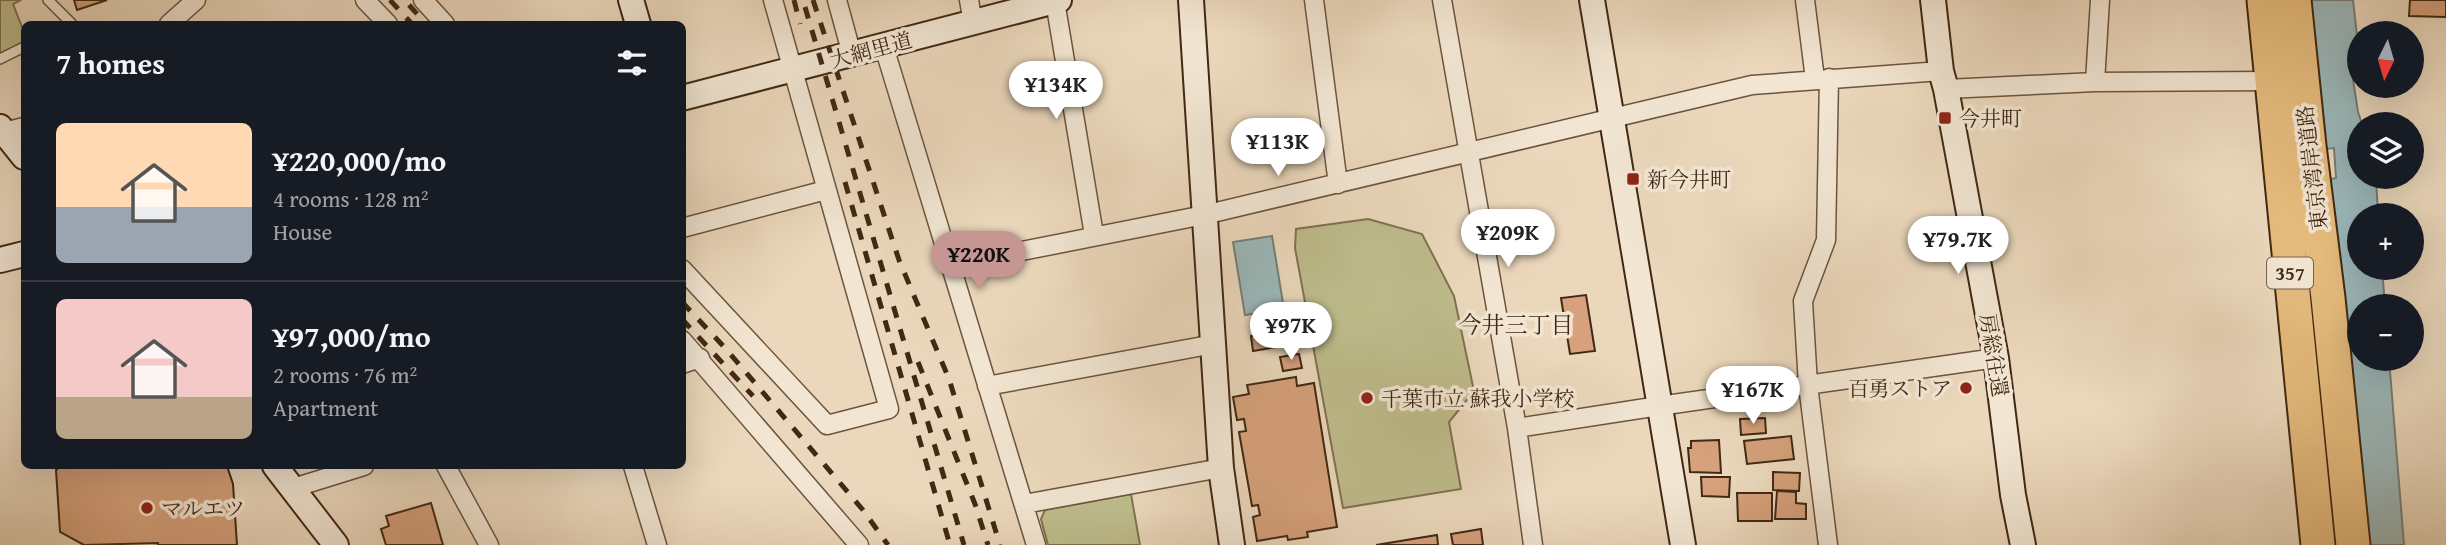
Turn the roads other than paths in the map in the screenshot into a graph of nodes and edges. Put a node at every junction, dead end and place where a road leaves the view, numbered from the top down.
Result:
1 (48, 0) edge
2 (197, 0) edge
3 (365, 0) edge
4 (423, 0) edge
5 (631, 0) edge
6 (773, 0) edge
7 (837, 0) edge
8 (1191, 0) edge
9 (1314, 0) edge
10 (1442, 0) edge
11 (1592, 0) edge
12 (1805, 0) edge
13 (1933, 0) edge
14 (2100, 0) edge
15 (2264, 0) edge
16 (2294, 0) edge
17 (1057, 1) edge
18 (971, 12) edge
19 (69, 21) edge
20 (172, 21) edge
21 (385, 21) edge
22 (442, 21) edge
23 (637, 21) edge
24 (884, 47) junction
25 (21, 48) edge
26 (852, 55) junction
27 (0, 59) edge
28 (792, 71) junction
29 (1822, 79) junction
30 (1944, 80) junction
31 (2272, 81) junction
32 (2095, 82) junction
33 (686, 97) edge
34 (1612, 117) junction
35 (7, 130) edge
36 (21, 152) edge
37 (1468, 153) junction
38 (1338, 184) junction
39 (826, 190) junction
40 (1204, 215) junction
41 (686, 227) edge
42 (1094, 235) junction
43 (21, 255) edge
44 (0, 260) edge
45 (950, 265) junction
46 (686, 272) edge
47 (1214, 344) junction
48 (1996, 358) junction
49 (691, 361) edge
50 (1808, 385) junction
51 (987, 386) junction
52 (1659, 406) junction
53 (1517, 428) junction
54 (1221, 468) junction
55 (277, 469) edge
56 (354, 469) edge
57 (448, 469) edge
58 (634, 469) edge
59 (293, 488) junction
60 (1024, 503) junction
61 (336, 545) edge
62 (489, 545) edge
63 (657, 545) edge
64 (859, 545) edge
65 (1036, 545) edge
66 (1231, 545) edge
67 (1533, 545) edge
68 (1683, 545) edge
69 (1828, 545) edge
70 (2023, 545) edge
71 (2318, 545) edge
72 (2353, 545) edge

1 - 19 lane
2 - 20 street
3 - 21 street
4 - 22 street
5 - 23 street
6 - 28 street
7 - 26 street
8 - 40 street
9 - 38 street
10 - 37 street
11 - 34 street
12 - 29 street
13 - 30 street, 房総往還
14 - 32 street
15 - 31 highway, 東京湾岸道路 / 357
16 - 72 highway, 東京湾岸道路 / 357
17 - 18 street, 大網里道
17 - 42 street
18 - 24 street, 大網里道
24 - 26 street, 大網里道
24 - 45 street
25 - 27 lane
26 - 28 street, 大網里道
28 - 33 street, 大網里道
28 - 39 street
29 - 30 street
29 - 34 street
29 - 50 street
30 - 32 street
30 - 48 street, 房総往還
31 - 32 street
31 - 71 highway, 東京湾岸道路 / 357
34 - 37 street
34 - 52 street
35 - 36 street
37 - 38 street
37 - 53 street
38 - 40 street
39 - 41 street
39 - 46 street
40 - 42 street
40 - 47 street
42 - 45 street
43 - 44 street
45 - 51 street
47 - 51 street
47 - 54 street
48 - 50 street
48 - 70 street, 房総往還
49 - 64 street
50 - 52 street
50 - 69 street
51 - 60 street
52 - 53 street
52 - 68 street
53 - 67 street
54 - 60 street
54 - 66 street
55 - 59 street
56 - 59 street
57 - 62 street
58 - 63 street
59 - 61 street
60 - 65 street

